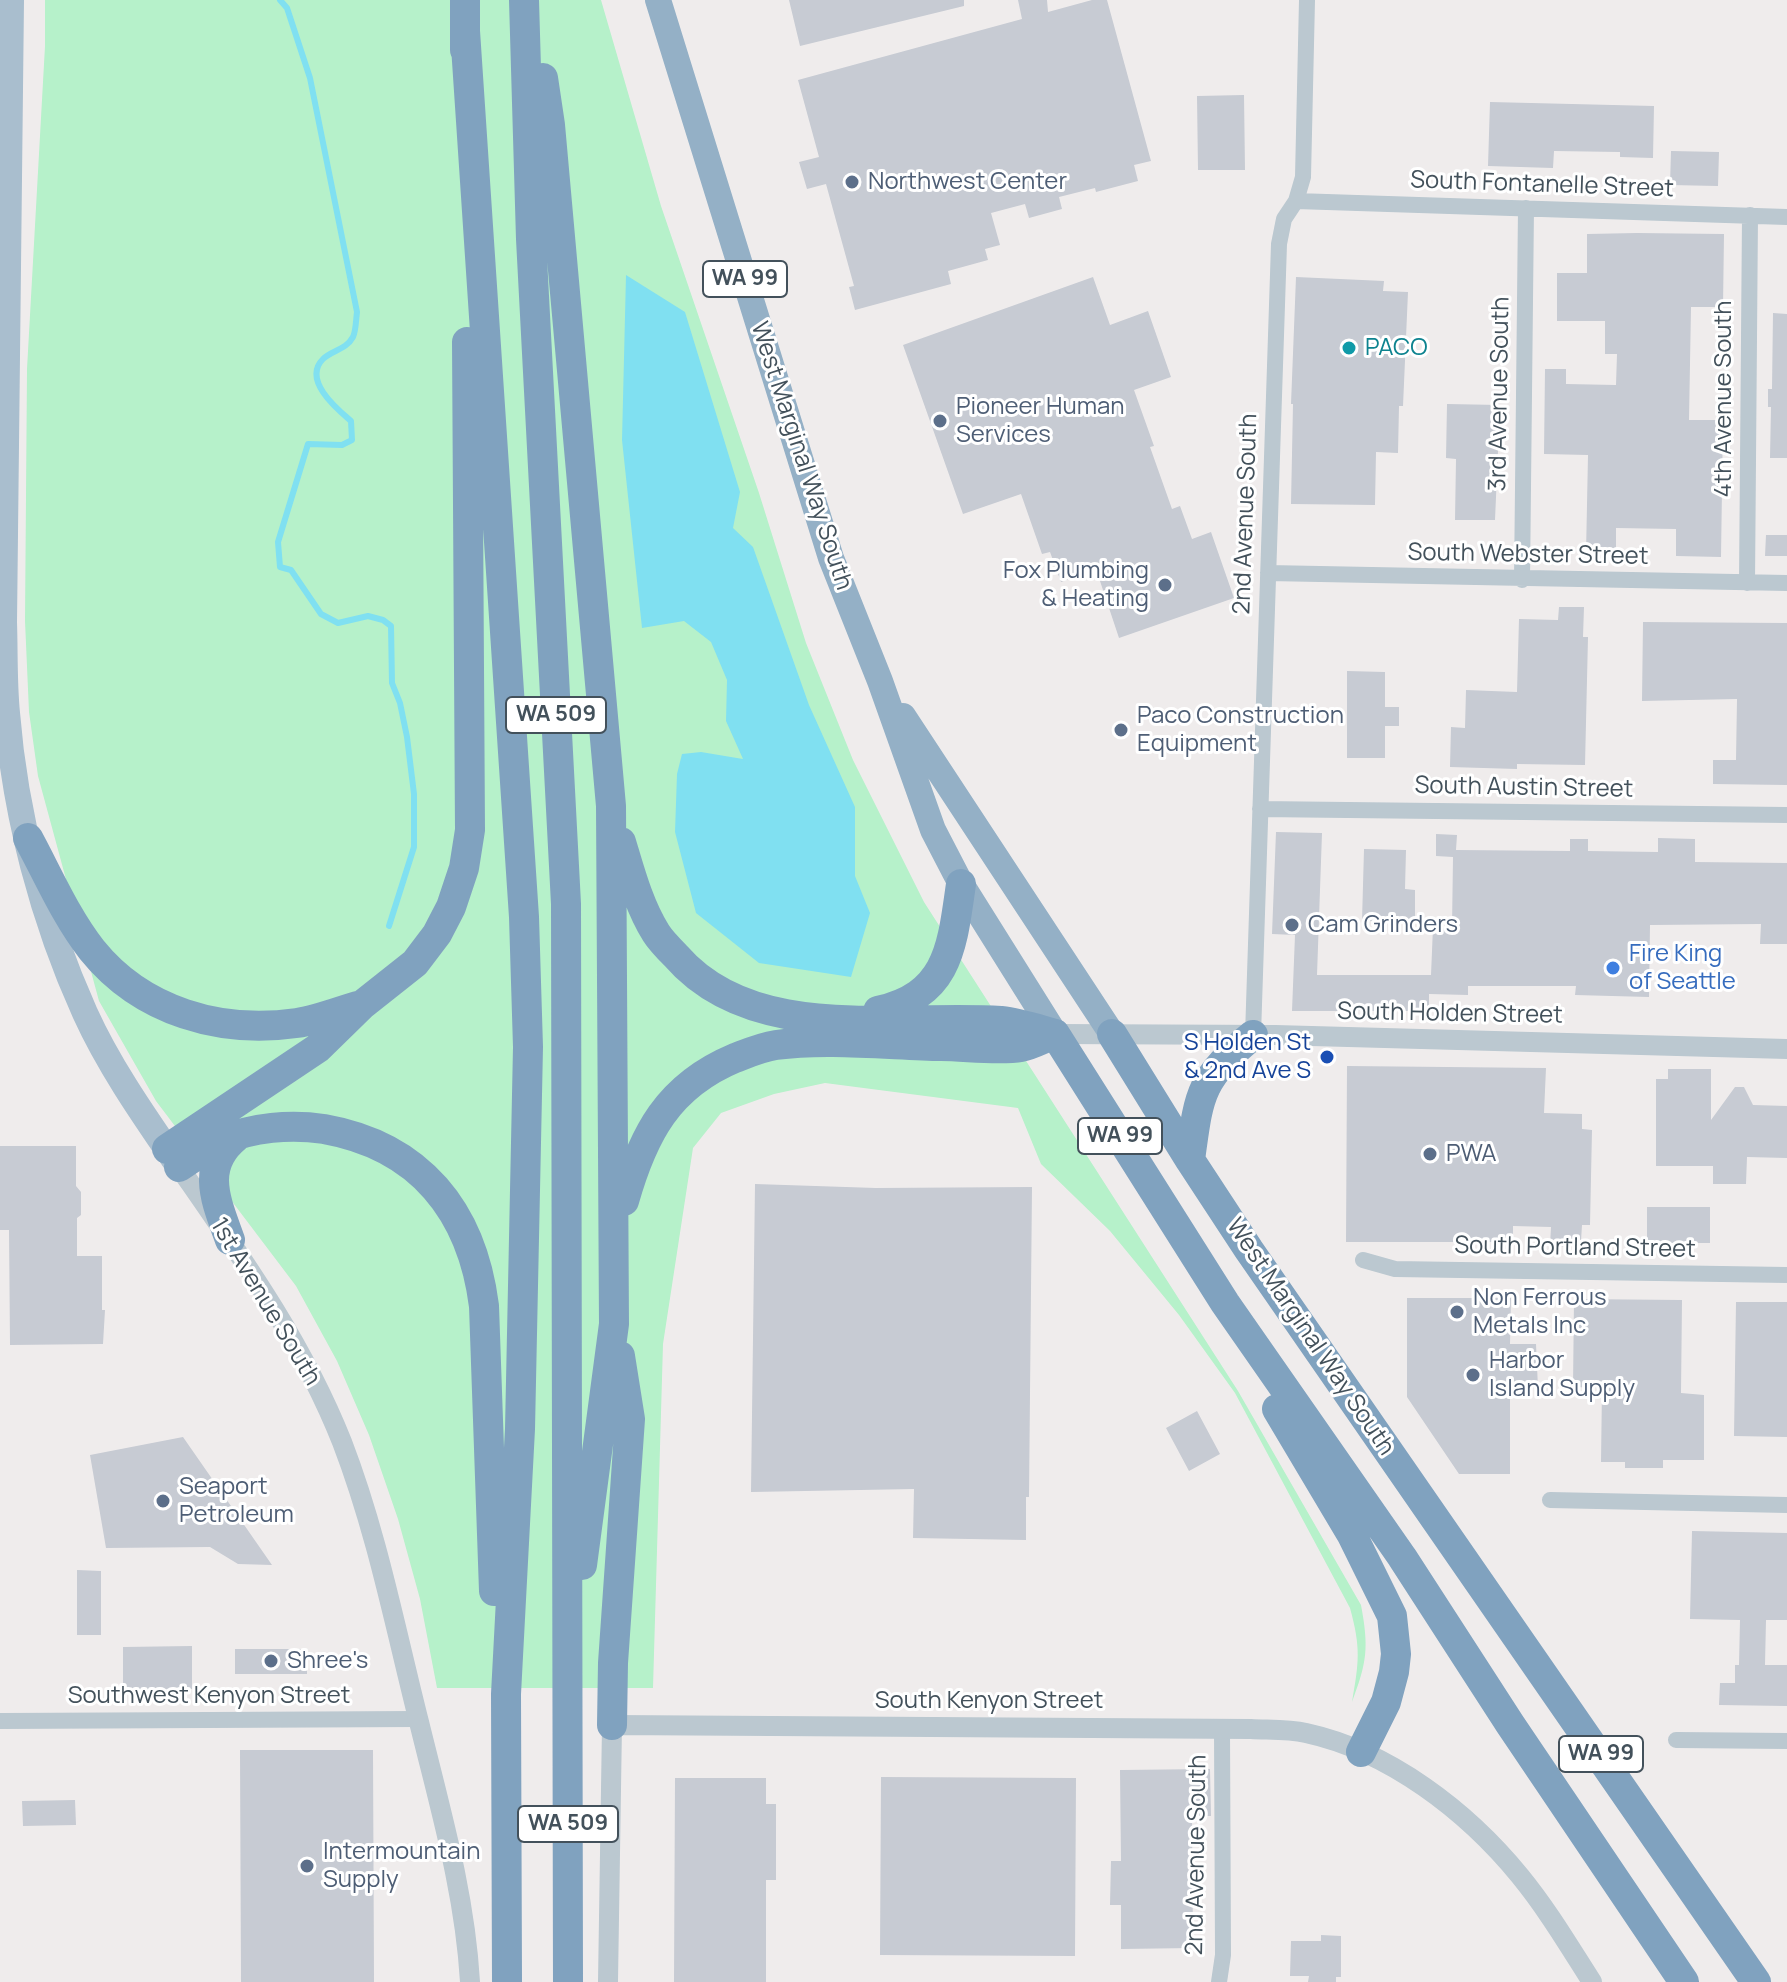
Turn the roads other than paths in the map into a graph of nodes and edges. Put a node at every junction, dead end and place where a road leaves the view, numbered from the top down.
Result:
1 (11, 0) edge
2 (465, 0) edge
3 (524, 0) edge
4 (531, 0) edge
5 (658, 0) edge
6 (1307, 0) edge
7 (465, 31) junction
8 (1296, 201) junction
9 (1526, 208) junction
10 (1750, 215) junction
11 (1787, 217) edge
12 (1268, 573) junction
13 (1522, 580) junction
14 (1747, 583) junction
15 (1787, 583) edge
16 (880, 681) junction
17 (611, 806) junction
18 (1260, 809) junction
19 (1787, 815) edge
20 (28, 838) junction
21 (961, 884) junction
22 (362, 1005) junction
23 (844, 1019) junction
24 (1055, 1034) junction
25 (1112, 1034) junction
26 (1253, 1035) junction
27 (1787, 1049) edge
28 (240, 1134) junction
29 (173, 1158) junction
30 (1190, 1160) junction
31 (615, 1231) junction
32 (230, 1240) junction
33 (1363, 1260) dead end
34 (1787, 1275) edge
35 (1225, 1303) junction
36 (614, 1324) junction
37 (1550, 1500) dead end
38 (1787, 1505) edge
39 (569, 1666) junction
40 (506, 1694) junction
41 (418, 1719) junction
42 (0, 1721) edge
43 (612, 1725) junction
44 (1222, 1729) junction
45 (1676, 1740) dead end
46 (1787, 1741) edge
47 (1361, 1752) junction
48 (470, 1982) edge
49 (507, 1982) edge
50 (568, 1982) edge
51 (608, 1982) edge
52 (1219, 1982) edge
53 (1592, 1982) edge
54 (1684, 1982) edge
55 (1756, 1982) edge

1 - 20 main road, 1st Avenue South
2 - 7 highway, WA 509
3 - 39 highway, WA 509
4 - 17 highway
5 - 16 highway, West Marginal Way South / WA 99
6 - 8 street, 2nd Avenue South
7 - 22 highway
7 - 40 highway, WA 509
8 - 9 street, South Fontanelle Street
8 - 12 street, 2nd Avenue South
9 - 10 street, South Fontanelle Street
9 - 13 street, 3rd Avenue South
10 - 11 street, South Fontanelle Street
10 - 14 street, 4th Avenue South
12 - 13 street, South Webster Street
12 - 18 street, 2nd Avenue South
13 - 14 street, South Webster Street
14 - 15 street, South Webster Street
16 - 21 highway, West Marginal Way South / WA 99
16 - 25 highway, West Marginal Way South
17 - 23 highway
17 - 31 highway
18 - 19 street, South Austin Street
18 - 26 street, 2nd Avenue South
20 - 22 highway
20 - 29 main road, 1st Avenue South
21 - 23 highway
21 - 24 highway, West Marginal Way South / WA 99
22 - 29 highway
23 - 24 highway
24 - 25 street, South Holden Street
24 - 31 highway
24 - 35 highway, West Marginal Way South / WA 99
25 - 26 street, South Holden Street
25 - 30 highway, West Marginal Way South / WA 99
26 - 27 street, South Holden Street
26 - 30 highway
28 - 29 highway
28 - 32 highway
28 - 40 highway
29 - 32 street, 1st Avenue South
30 - 55 highway, West Marginal Way South / WA 99
31 - 36 highway
32 - 41 street, 1st Avenue South
33 - 34 street, South Portland Street
35 - 47 highway
35 - 54 highway, West Marginal Way South / WA 99
36 - 39 highway
36 - 43 highway
37 - 38 street
39 - 50 highway, WA 509
40 - 49 highway, WA 509
41 - 42 street, Southwest Kenyon Street
41 - 48 street, 1st Avenue South
43 - 44 street, South Kenyon Street
43 - 51 street
44 - 47 street, South Kenyon Street
44 - 52 street, 2nd Avenue South
45 - 46 street
47 - 53 street, South Kenyon Street

